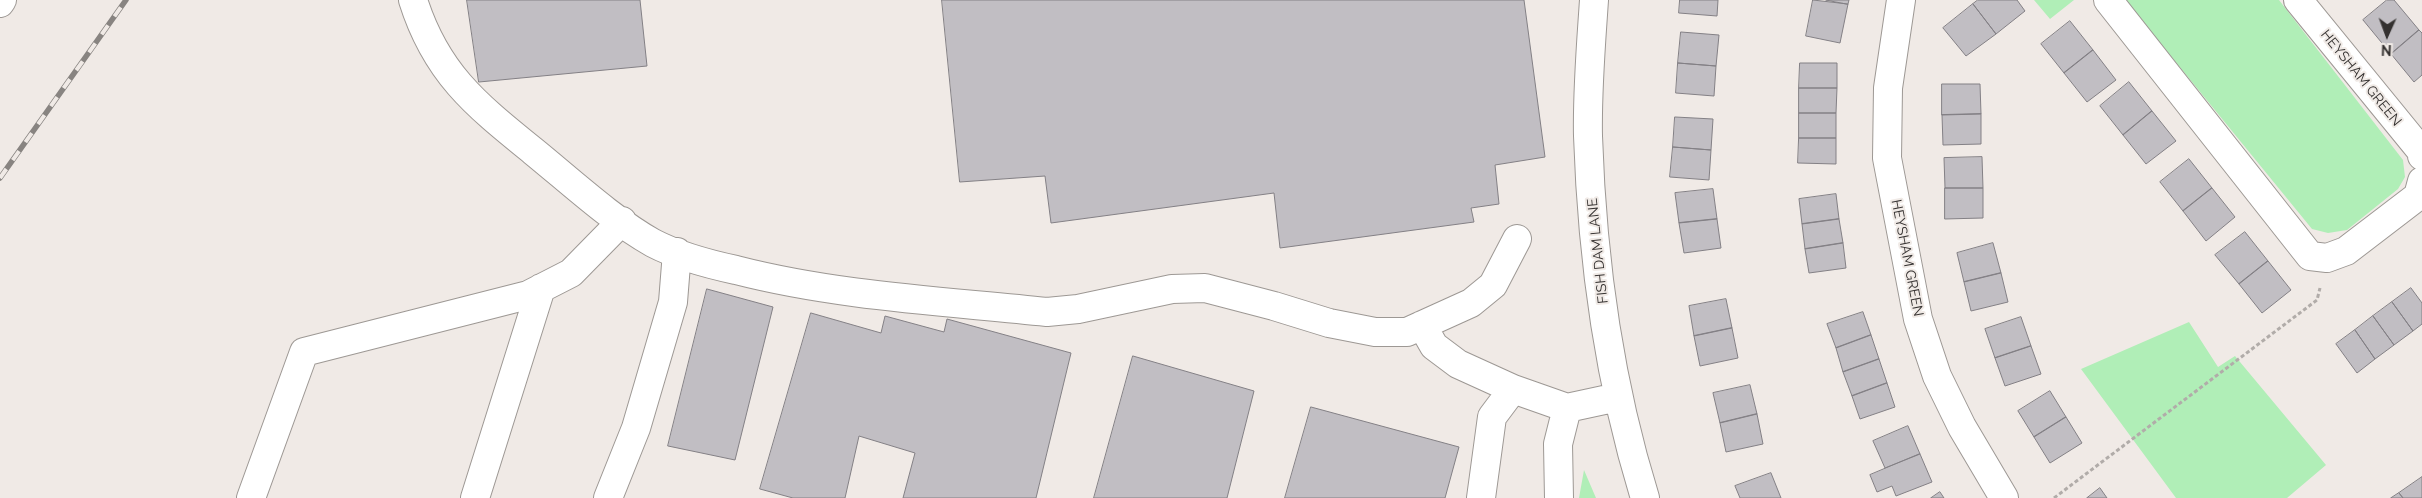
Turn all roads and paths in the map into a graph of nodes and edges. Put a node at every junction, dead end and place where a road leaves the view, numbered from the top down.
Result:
1 (2, 0) edge
2 (413, 0) edge
3 (1594, 0) edge
4 (1901, 0) edge
5 (2108, 0) edge
6 (2298, 0) edge
7 (0, 3) edge
8 (2422, 156) edge
9 (2422, 181) edge
10 (622, 221) junction
11 (1517, 239) dead end
12 (677, 252) junction
13 (2327, 258) junction
14 (541, 288) junction
15 (1422, 325) junction
16 (1513, 390) junction
17 (1618, 396) junction
18 (1567, 408) junction
19 (251, 498) edge
20 (475, 498) edge
21 (608, 498) edge
22 (1481, 498) edge
23 (1559, 498) edge
24 (1645, 498) edge
25 (2004, 498) edge
26 (2054, 498) edge

1 - 7 street
2 - 10 street
3 - 17 street, FISH DAM LANE
4 - 25 street, HEYSHAM GREEN
5 - 13 street
6 - 8 street, HEYSHAM GREEN
9 - 13 street
10 - 12 street
10 - 14 street
11 - 15 street
12 - 15 street
12 - 21 street
13 - 26 path
14 - 19 street
14 - 20 street
15 - 16 street
16 - 18 street
16 - 22 street
17 - 18 street
17 - 24 street, FISH DAM LANE
18 - 23 street

